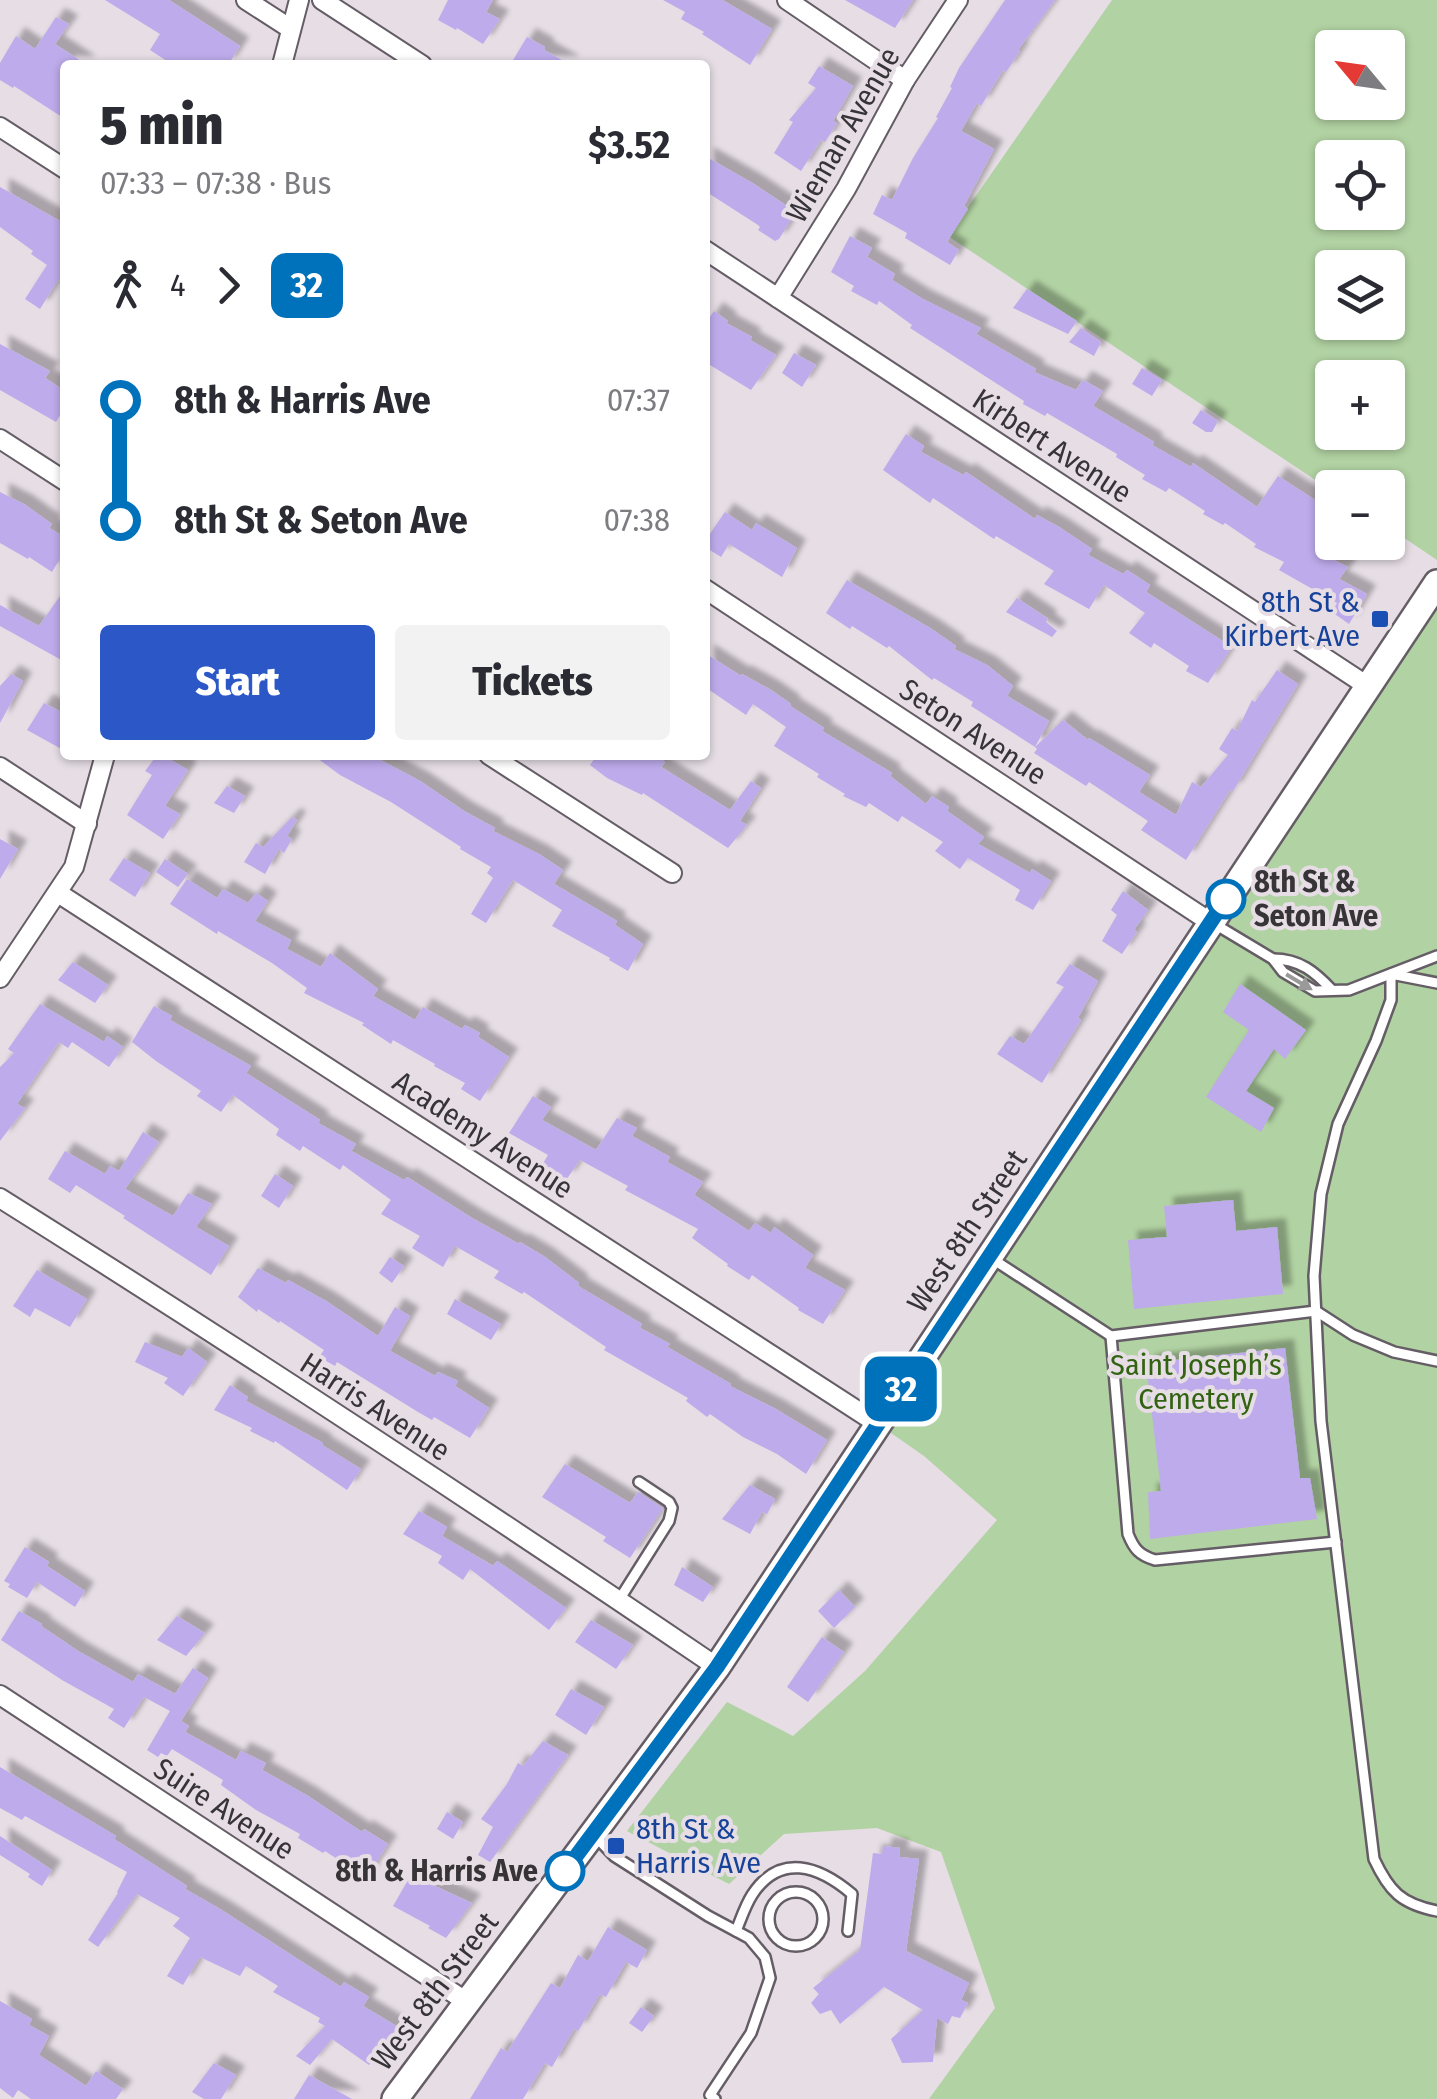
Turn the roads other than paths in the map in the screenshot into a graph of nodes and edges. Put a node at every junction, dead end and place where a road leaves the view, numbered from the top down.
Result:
1 (246, 0) edge
2 (298, 0) edge
3 (322, 0) edge
4 (787, 0) edge
5 (958, 0) edge
6 (291, 28) junction
7 (283, 60) edge
8 (414, 60) edge
9 (905, 80) junction
10 (0, 128) edge
11 (60, 167) edge
12 (710, 253) edge
13 (778, 298) junction
14 (0, 439) edge
15 (60, 478) edge
16 (1437, 583) edge
17 (710, 592) edge
18 (1369, 687) junction
19 (104, 760) edge
20 (496, 760) edge
21 (0, 767) edge
22 (87, 824) junction
23 (672, 873) dead end
24 (58, 893) junction
25 (1210, 922) junction
26 (1437, 956) edge
27 (1391, 974) junction
28 (0, 978) edge
29 (1437, 983) edge
30 (0, 1198) edge
31 (989, 1256) junction
32 (1316, 1311) junction
33 (1111, 1336) junction
34 (1437, 1362) edge
35 (878, 1424) junction
36 (639, 1482) dead end
37 (1336, 1542) junction
38 (619, 1600) junction
39 (717, 1667) junction
40 (0, 1695) edge
41 (592, 1834) junction
42 (1437, 1912) edge
43 (771, 1930) junction
44 (736, 1931) junction
45 (848, 1931) dead end
46 (753, 1943) junction
47 (467, 2002) junction
48 (395, 2099) edge
49 (715, 2099) edge

1 - 6 street
2 - 6 street
3 - 8 street
4 - 9 street
5 - 9 street, Wieman Avenue
6 - 7 street
9 - 13 street, Wieman Avenue
10 - 11 street
12 - 13 street, Kirbert Avenue
13 - 18 street, Kirbert Avenue
14 - 15 street
16 - 18 street, West 8th Street
17 - 25 street, Seton Avenue
18 - 25 street, West 8th Street
19 - 22 street
20 - 23 street
21 - 22 street
22 - 24 street
24 - 28 street
24 - 35 street, Academy Avenue
25 - 27 lane
25 - 31 street, West 8th Street
26 - 27 lane
27 - 29 lane
27 - 32 lane
30 - 38 street, Harris Avenue
31 - 33 lane
31 - 35 street, West 8th Street
32 - 33 lane
32 - 34 lane
32 - 37 lane
33 - 37 lane
35 - 39 street, West 8th Street
36 - 38 lane
37 - 42 lane
38 - 39 street, Harris Avenue
39 - 41 street, West 8th Street
40 - 47 street, Suire Avenue
41 - 44 lane
41 - 47 street, West 8th Street
43 - 43 lane
43 - 46 lane
44 - 45 lane
44 - 46 lane
46 - 49 lane
47 - 48 street, West 8th Street

